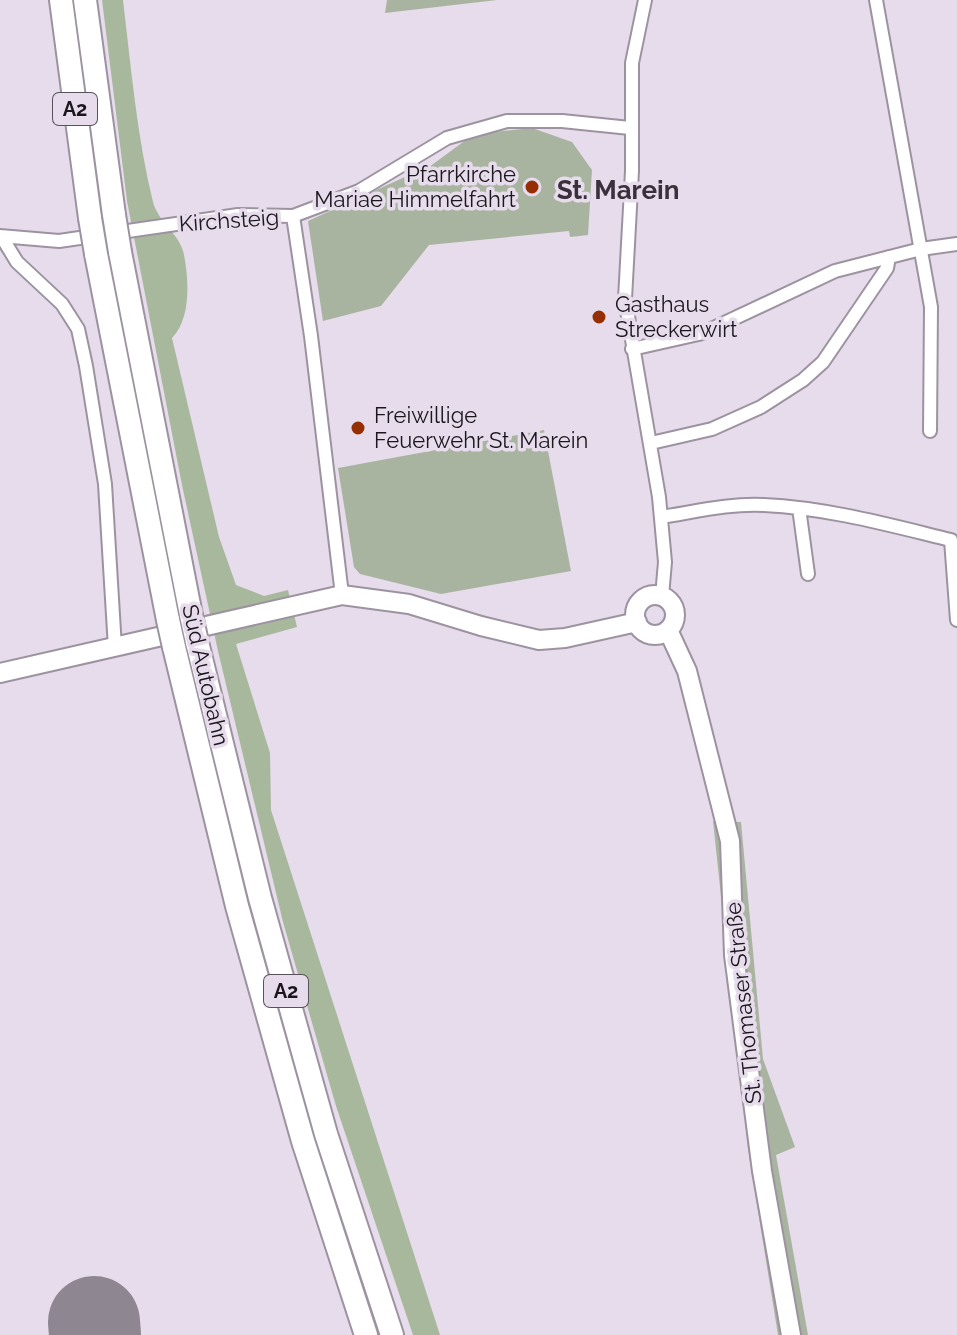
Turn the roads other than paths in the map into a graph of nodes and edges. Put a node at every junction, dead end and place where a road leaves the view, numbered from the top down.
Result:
1 (61, 0) edge
2 (85, 0) edge
3 (645, 0) edge
4 (876, 0) edge
5 (630, 128) junction
6 (293, 216) junction
7 (0, 236) edge
8 (957, 244) edge
9 (921, 249) junction
10 (889, 257) junction
11 (632, 349) junction
12 (930, 431) dead end
13 (651, 443) junction
14 (799, 508) junction
15 (661, 517) junction
16 (808, 574) dead end
17 (342, 595) junction
18 (662, 596) junction
19 (957, 620) edge
20 (637, 622) junction
21 (668, 630) junction
22 (115, 648) junction
23 (0, 673) edge
24 (366, 1335) edge
25 (392, 1335) edge
26 (791, 1335) edge

1 - 24 highway, Süd Autobahn / A2, bridge
2 - 25 highway, Süd Autobahn / A2, bridge
3 - 5 street
4 - 9 street
5 - 6 street, Kirchsteig
5 - 11 street
6 - 7 street, Kirchsteig
6 - 17 street
7 - 22 street
8 - 9 street
9 - 10 street
9 - 12 street
10 - 11 street
10 - 13 street
11 - 13 street
13 - 15 street
14 - 15 street
14 - 16 street
14 - 19 street
15 - 18 street
17 - 20 main road
17 - 22 main road
18 - 20 main road
18 - 21 main road
20 - 21 main road
21 - 26 main road, St. Thomaser Straße
22 - 23 main road

